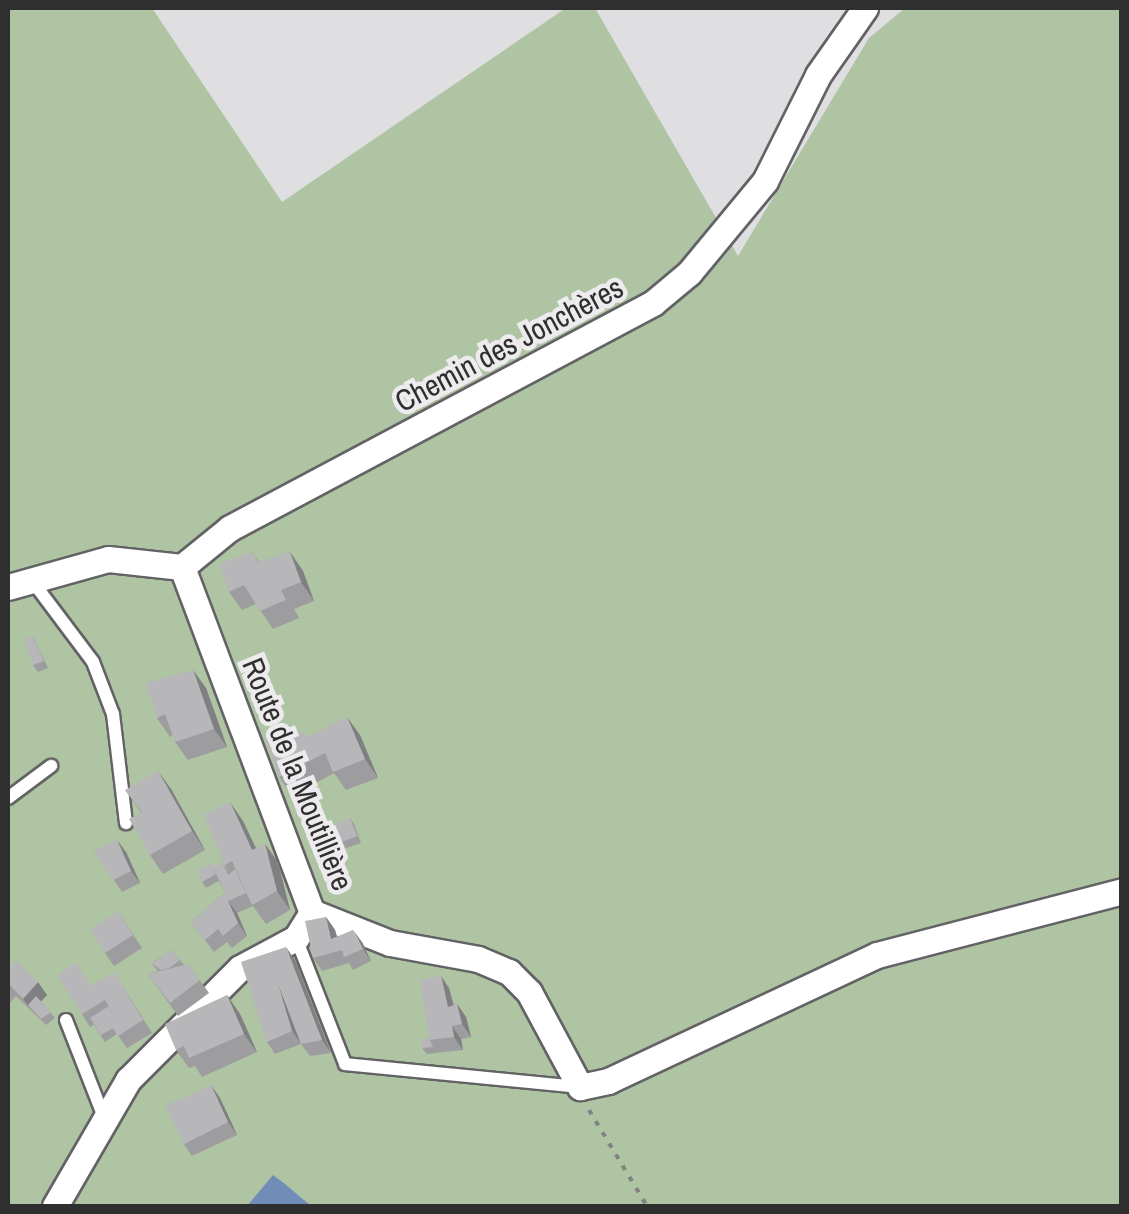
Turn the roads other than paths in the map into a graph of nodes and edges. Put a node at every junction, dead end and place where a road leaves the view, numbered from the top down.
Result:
1 (864, 8) edge
2 (182, 567) junction
3 (20, 584) edge
4 (51, 766) dead end
5 (8, 798) edge
6 (126, 823) edge
7 (1122, 891) edge
8 (312, 912) junction
9 (296, 938) junction
10 (66, 1020) dead end
11 (580, 1087) junction
12 (105, 1120) junction
13 (55, 1206) edge

1 - 2 street, Chemin des Jonchères
2 - 3 street
2 - 8 street, Route de la Moutillière
3 - 6 lane
4 - 5 lane
7 - 11 street
8 - 9 street
8 - 11 street, Route de la Moutillière
9 - 11 lane
9 - 12 street
10 - 12 lane
12 - 13 street

